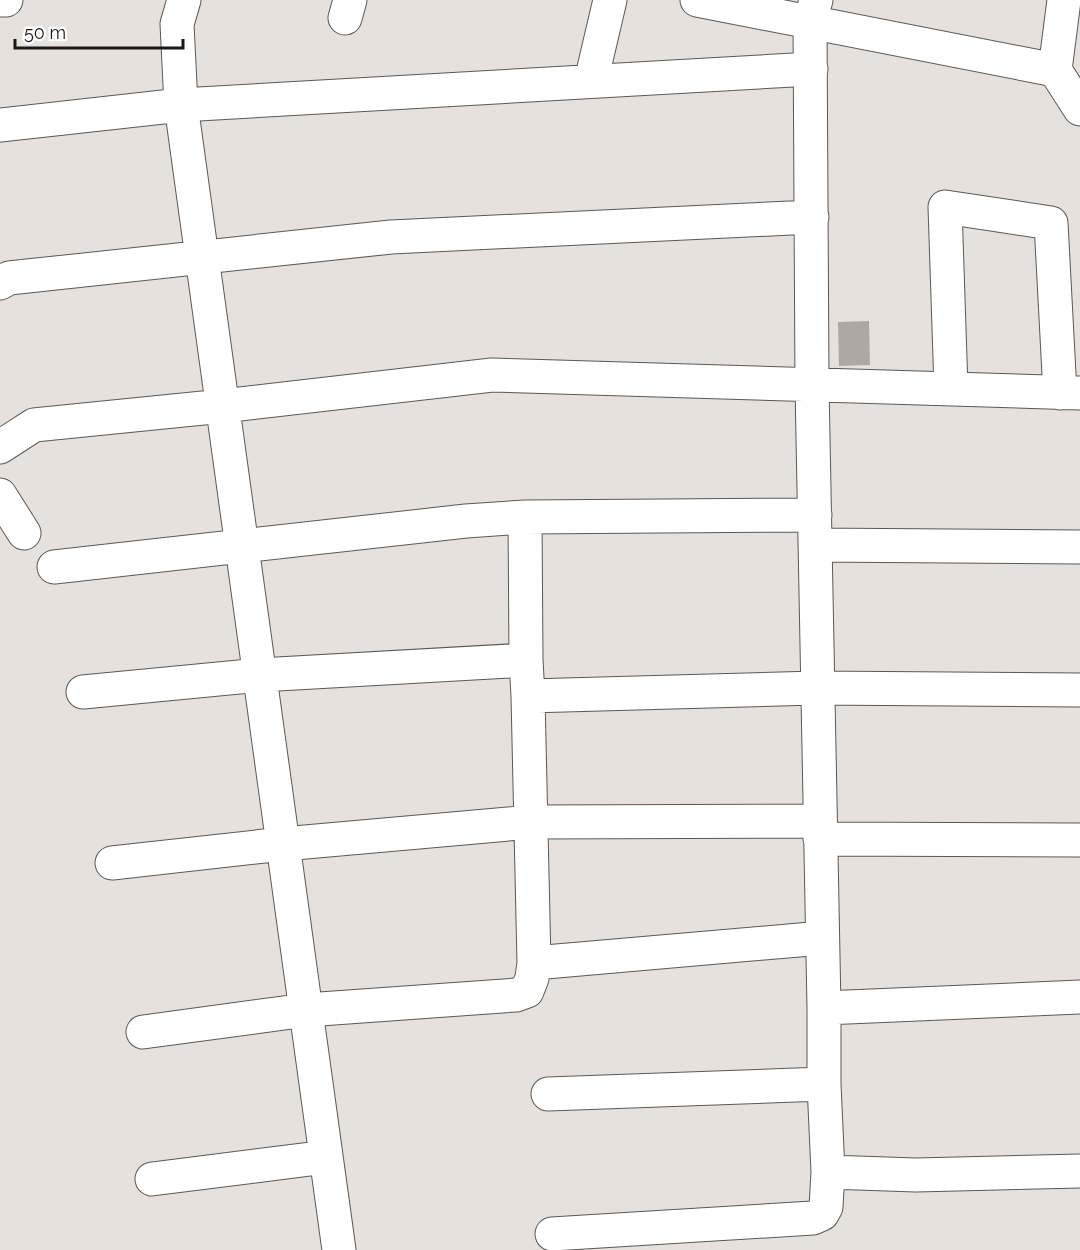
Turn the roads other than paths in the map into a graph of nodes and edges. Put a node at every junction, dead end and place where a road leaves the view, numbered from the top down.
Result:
1 (0, 0) edge
2 (6, 0) edge
3 (184, 0) edge
4 (610, 0) edge
5 (697, 0) edge
6 (1064, 0) edge
7 (813, 11) edge
8 (811, 69) junction
9 (1055, 70) junction
10 (591, 81) junction
11 (181, 105) junction
12 (1080, 109) edge
13 (0, 125) edge
14 (812, 217) junction
15 (202, 256) junction
16 (0, 283) edge
17 (812, 385) junction
18 (951, 389) junction
19 (1070, 393) edge
20 (223, 406) junction
21 (0, 447) edge
22 (0, 495) edge
23 (525, 517) junction
24 (815, 530) junction
25 (24, 533) dead end
26 (242, 546) junction
27 (1080, 547) edge
28 (54, 567) dead end
29 (526, 660) junction
30 (260, 675) junction
31 (817, 688) junction
32 (1080, 690) edge
33 (83, 692) dead end
34 (528, 696) junction
35 (531, 822) junction
36 (820, 830) junction
37 (1080, 840) edge
38 (283, 844) junction
39 (112, 863) dead end
40 (822, 938) junction
41 (534, 963) junction
42 (1080, 997) edge
43 (824, 1008) junction
44 (306, 1010) junction
45 (143, 1032) dead end
46 (824, 1084) junction
47 (548, 1094) dead end
48 (326, 1157) junction
49 (1080, 1171) edge
50 (828, 1172) junction
51 (152, 1179) dead end
52 (552, 1233) dead end
53 (339, 1250) edge

1 - 2 street
3 - 11 street
4 - 10 street
5 - 7 street
6 - 9 street
7 - 8 street
7 - 9 street
8 - 10 street
8 - 14 street
9 - 12 street
10 - 11 street
11 - 13 street
11 - 15 street
14 - 15 street
14 - 17 street
15 - 16 street
15 - 20 street
17 - 18 street
17 - 20 street
17 - 24 street
18 - 19 street
18 - 19 street
20 - 21 street
20 - 26 street
22 - 25 street
23 - 24 street
23 - 26 street
23 - 29 street
24 - 27 street
24 - 31 street
26 - 28 street
26 - 30 street
29 - 30 street
29 - 34 street
30 - 33 street
30 - 38 street
31 - 32 street
31 - 34 street
31 - 36 street
34 - 35 street
35 - 36 street
35 - 38 street
35 - 41 street
36 - 37 street
36 - 40 street
38 - 39 street
38 - 44 street
40 - 41 street
40 - 43 street
41 - 44 street
42 - 43 street
43 - 46 street
44 - 45 street
44 - 48 street
46 - 47 street
46 - 50 street
48 - 51 street
48 - 53 street
49 - 50 street
50 - 52 street

